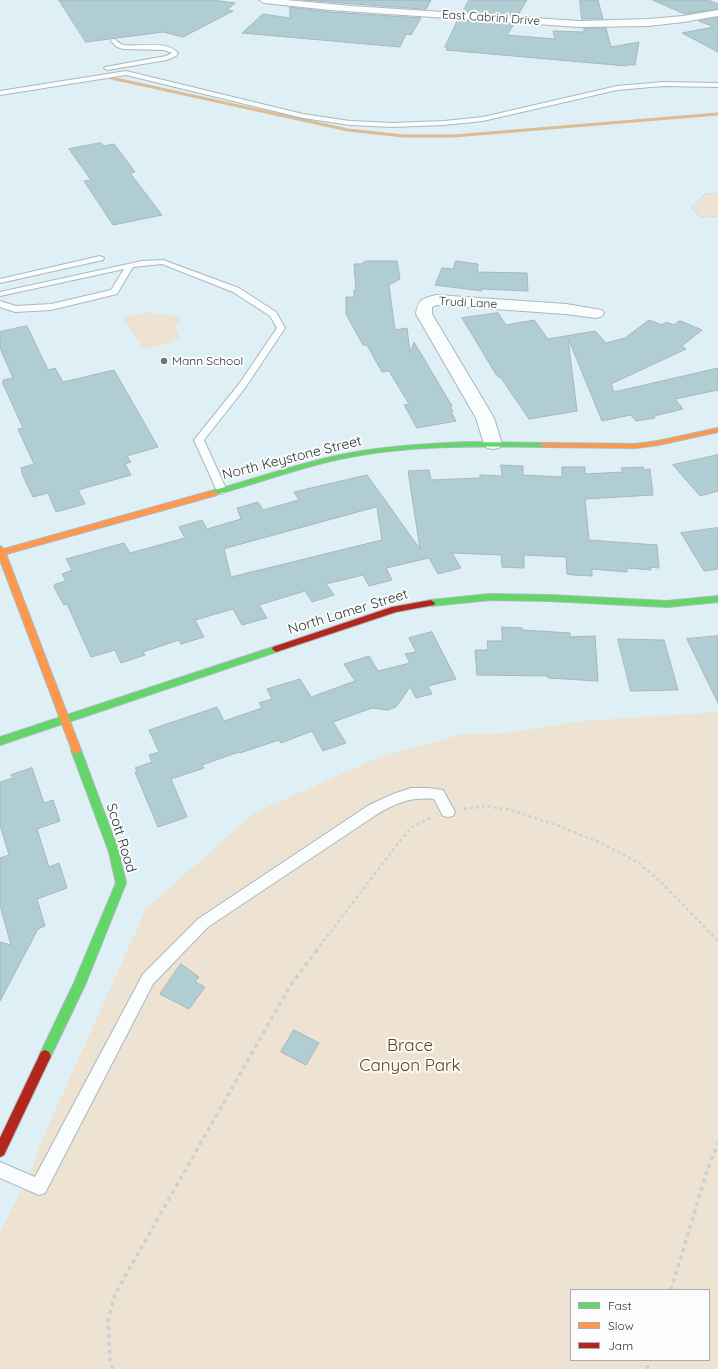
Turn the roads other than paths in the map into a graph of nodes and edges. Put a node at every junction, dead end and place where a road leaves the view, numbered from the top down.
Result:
1 (264, 0) edge
2 (718, 13) edge
3 (113, 40) dead end
4 (71, 81) junction
5 (718, 85) edge
6 (0, 93) edge
7 (100, 258) dead end
8 (130, 266) junction
9 (0, 281) edge
10 (0, 294) edge
11 (0, 304) edge
12 (596, 314) dead end
13 (718, 430) edge
14 (493, 444) junction
15 (222, 490) junction
16 (0, 552) edge
17 (718, 599) edge
18 (65, 719) junction
19 (0, 741) edge
20 (448, 812) road end
21 (0, 1150) edge
22 (0, 1170) edge

1 - 2 street, East Cabrini Drive
3 - 4 lane
4 - 5 lane
4 - 6 lane
7 - 9 lane
8 - 10 lane
8 - 11 lane
8 - 15 lane
12 - 14 street, Trudi Lane
13 - 14 street, North Keystone Street
14 - 15 street, North Keystone Street
15 - 16 street, North Keystone Street
16 - 18 street, Scott Road
17 - 18 street, North Lamer Street
18 - 19 street, North Lamer Street
18 - 21 street, Scott Road
20 - 22 lane

